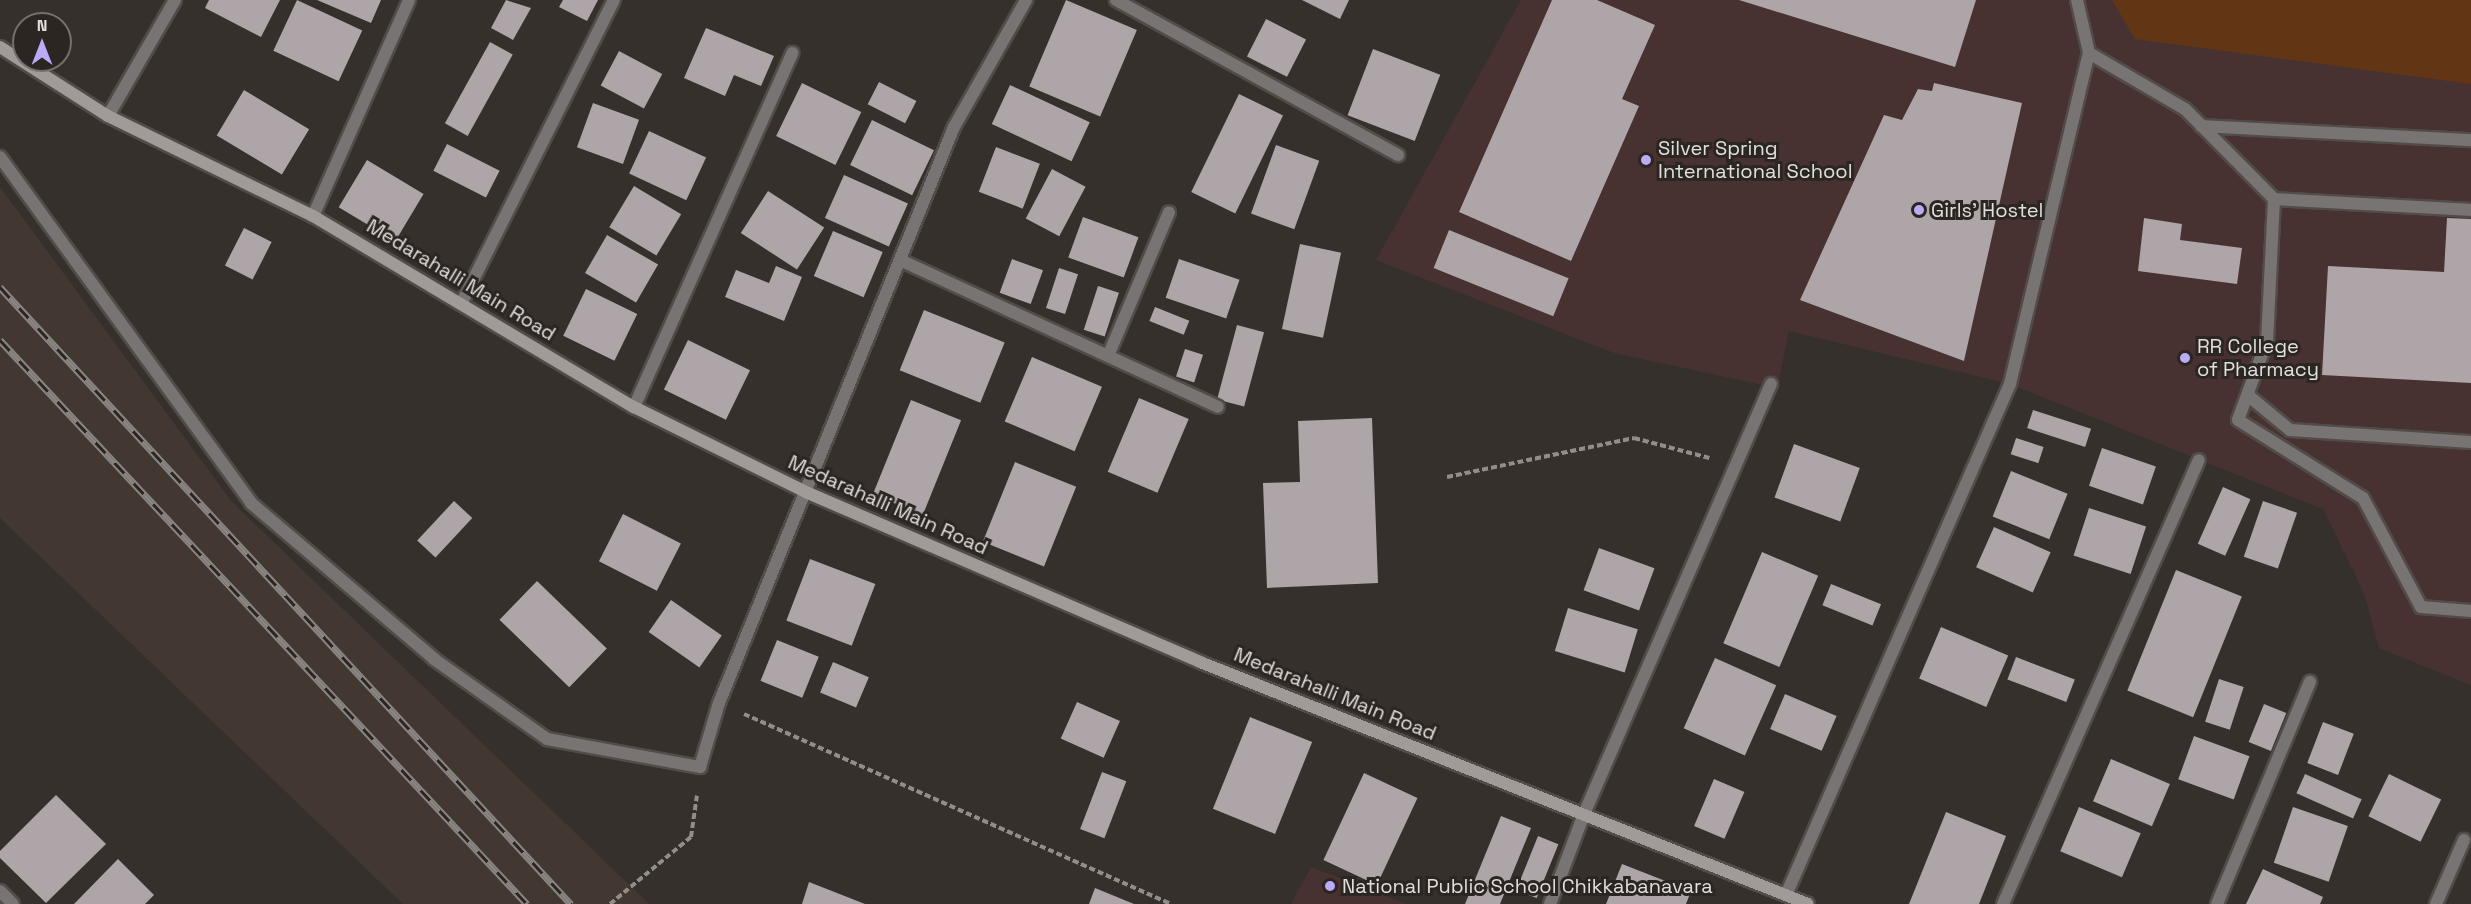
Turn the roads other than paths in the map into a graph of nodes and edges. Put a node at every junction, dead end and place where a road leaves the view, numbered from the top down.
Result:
1 (175, 0) edge
2 (409, 0) edge
3 (614, 0) edge
4 (1026, 0) edge
5 (1116, 0) edge
6 (2077, 0) edge
7 (0, 47) edge
8 (792, 53) dead end
9 (2089, 53) junction
10 (108, 116) junction
11 (2201, 126) junction
12 (2471, 140) edge
13 (1398, 155) dead end
14 (0, 158) edge
15 (2274, 199) junction
16 (2471, 210) edge
17 (1169, 212) dead end
18 (313, 216) junction
19 (900, 260) junction
20 (462, 302) junction
21 (1108, 356) junction
22 (1771, 384) dead end
23 (2250, 397) junction
24 (634, 407) junction
25 (1218, 407) dead end
26 (2471, 441) edge
27 (2199, 460) dead end
28 (808, 493) junction
29 (2471, 612) edge
30 (2310, 682) dead end
31 (1584, 814) junction
32 (2464, 840) dead end
33 (0, 891) edge
34 (1786, 895) junction
35 (13, 904) edge
36 (1550, 904) edge
37 (1808, 904) edge
38 (2003, 904) edge
39 (2217, 904) edge
40 (2436, 904) edge

1 - 10 street
2 - 18 street
3 - 20 street
4 - 19 street
5 - 13 street
6 - 9 street
7 - 10 street, Medarahalli Main Road
8 - 24 street
9 - 11 street
9 - 34 street
10 - 18 street, Medarahalli Main Road
11 - 12 street
11 - 15 street
14 - 28 street
15 - 16 street
15 - 23 street
17 - 21 street
18 - 20 street, Medarahalli Main Road
19 - 21 street
19 - 28 street
20 - 24 street, Medarahalli Main Road
21 - 25 street
22 - 31 street
23 - 26 street
23 - 29 street
24 - 28 street, Medarahalli Main Road
27 - 38 street
28 - 31 street, Medarahalli Main Road
30 - 39 street
31 - 34 street, Medarahalli Main Road
31 - 36 street
32 - 40 street
33 - 35 street
34 - 37 street, Medarahalli Main Road

